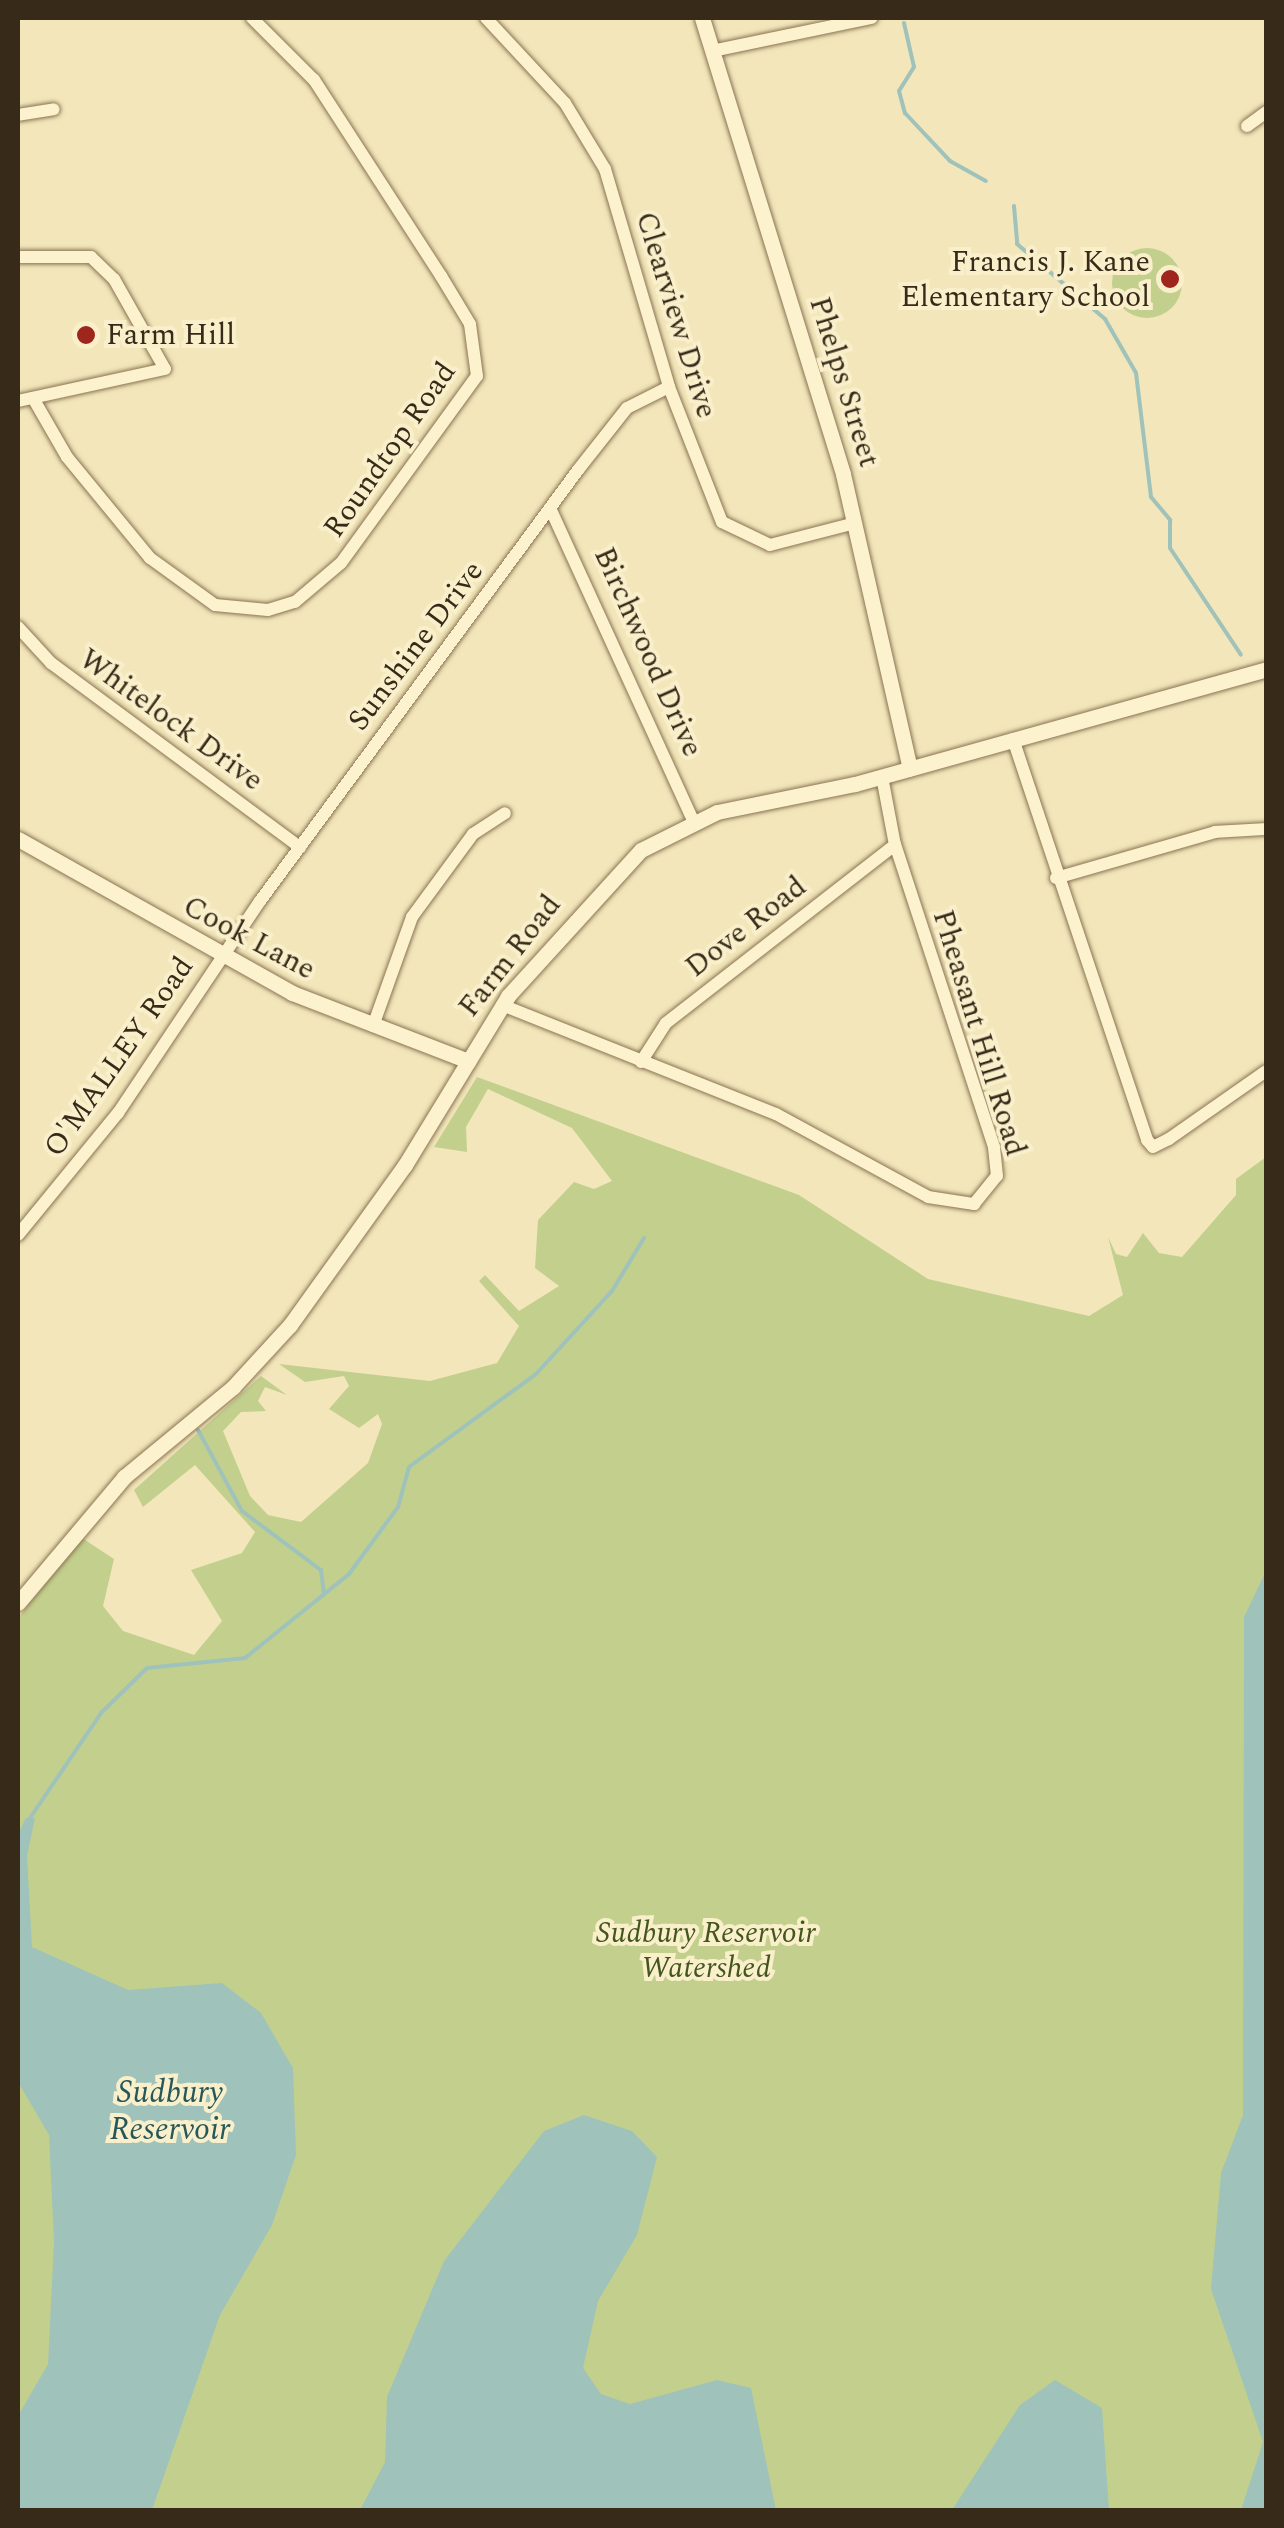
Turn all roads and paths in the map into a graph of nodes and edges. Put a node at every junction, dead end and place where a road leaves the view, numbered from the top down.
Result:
1 (255, 18) edge
2 (486, 18) edge
3 (702, 18) edge
4 (872, 18) edge
5 (712, 51) junction
6 (54, 109) dead end
7 (1266, 112) edge
8 (18, 115) edge
9 (1247, 126) dead end
10 (18, 257) edge
11 (668, 387) junction
12 (34, 398) junction
13 (18, 401) edge
14 (550, 508) junction
15 (855, 523) junction
16 (18, 627) edge
17 (1266, 669) edge
18 (1014, 739) junction
19 (910, 768) junction
20 (882, 777) junction
21 (505, 813) dead end
22 (693, 820) junction
23 (1266, 828) edge
24 (18, 839) edge
25 (895, 846) junction
26 (300, 847) junction
27 (1056, 878) junction
28 (222, 954) junction
29 (502, 1005) junction
30 (373, 1026) junction
31 (468, 1062) junction
32 (641, 1062) junction
33 (1266, 1071) edge
34 (18, 1235) edge
35 (18, 1603) edge

1 - 12 street, Roundtop Road
2 - 11 street, Clearview Drive
3 - 5 street, Phelps Street
4 - 5 street
5 - 15 street, Phelps Street
6 - 8 street
7 - 9 street
10 - 12 street
11 - 14 street, Sunshine Drive
11 - 15 street, Clearview Drive
12 - 13 street
14 - 22 street, Birchwood Drive
14 - 26 street, Sunshine Drive
15 - 19 street, Phelps Street
16 - 26 street, Whitelock Drive
17 - 18 street, Farm Road
18 - 19 street, Farm Road
18 - 27 street
19 - 20 street, Farm Road
20 - 22 street, Farm Road
20 - 25 street, Pheasant Hill Road
21 - 30 street
22 - 29 street, Farm Road
23 - 27 street
24 - 28 street, Cook Lane
25 - 32 street, Dove Road
25 - 32 street, Pheasant Hill Road
26 - 28 street, Sunshine Drive
27 - 33 street
28 - 30 street, Cook Lane
28 - 34 street, O'MALLEY Road
29 - 31 street, Farm Road
29 - 32 street, Pheasant Hill Road
30 - 31 street, Cook Lane
31 - 35 street, Farm Road

